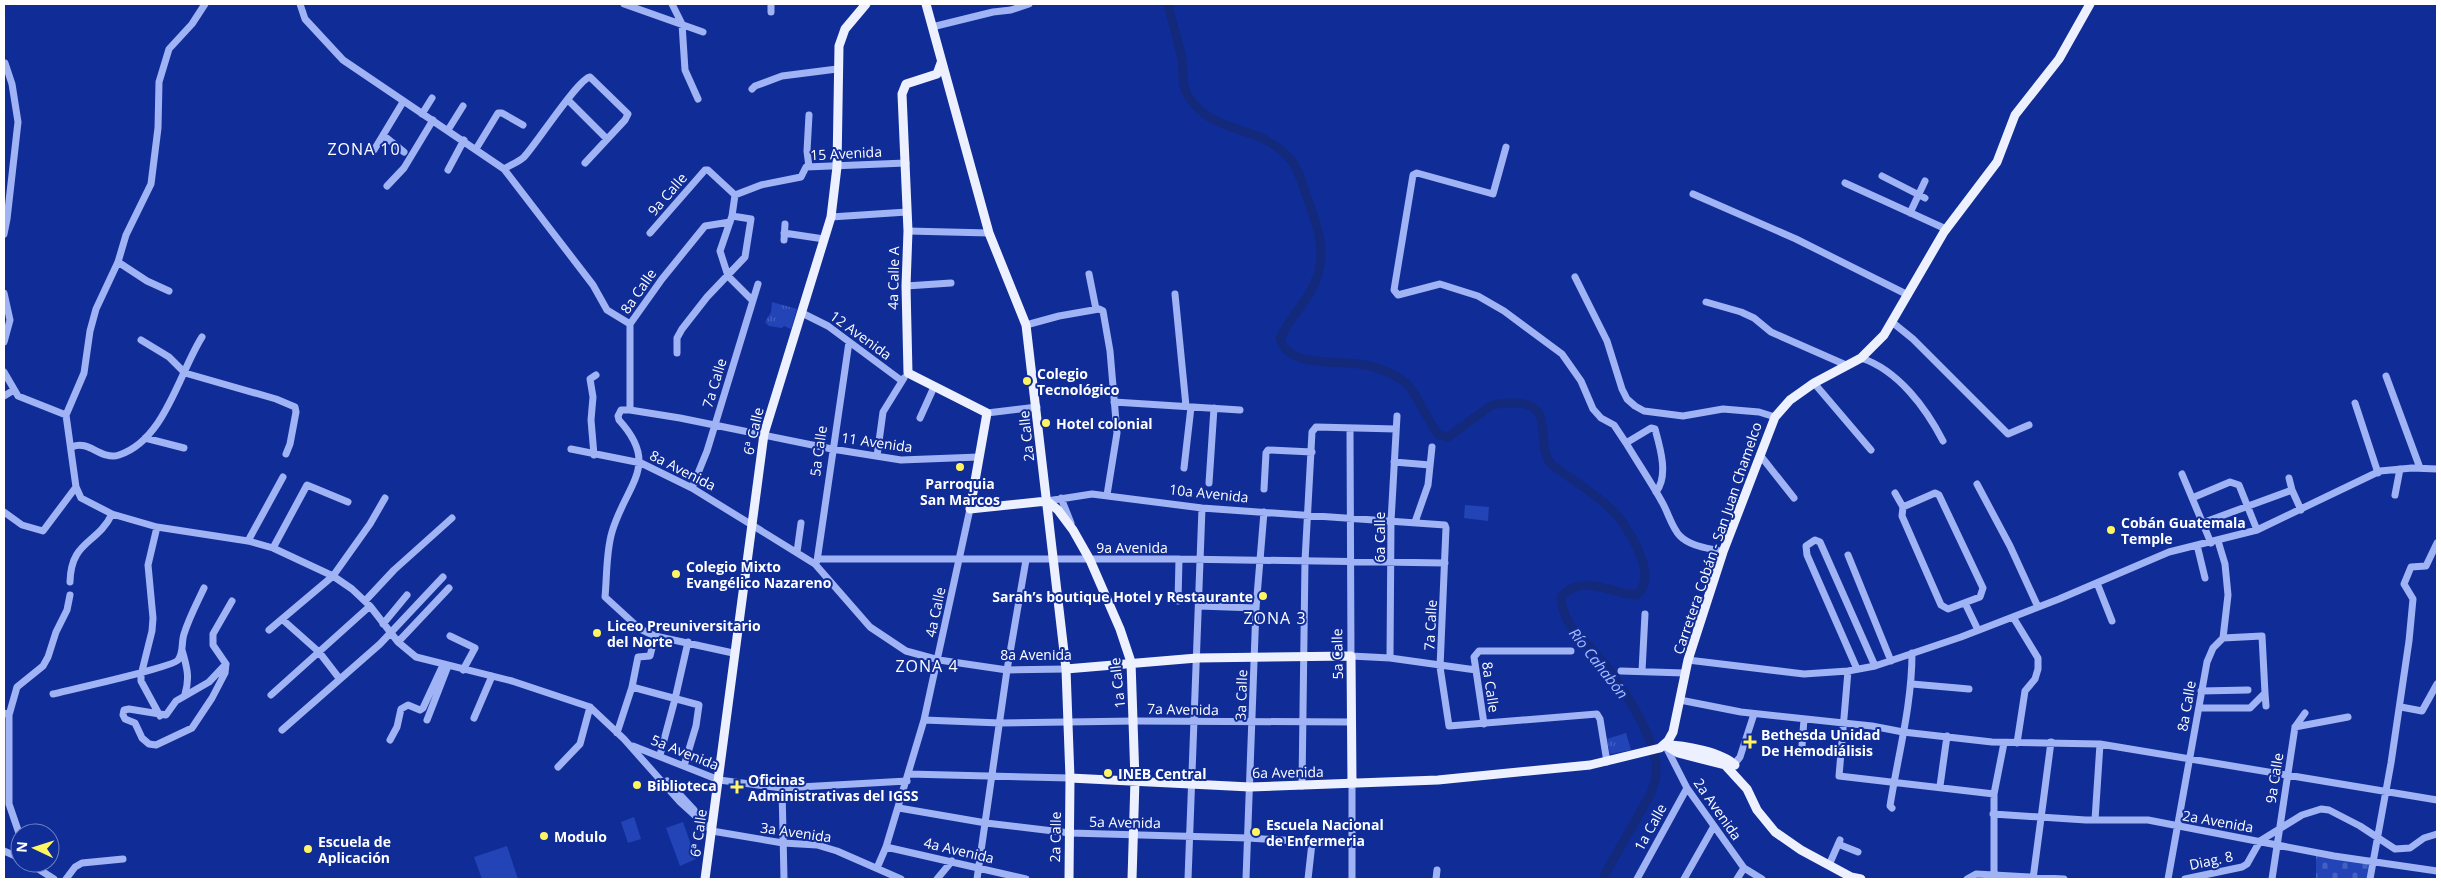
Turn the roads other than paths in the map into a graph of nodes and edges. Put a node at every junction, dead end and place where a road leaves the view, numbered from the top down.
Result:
1 (205, 4) edge
2 (300, 4) edge
3 (624, 4) edge
4 (672, 4) edge
5 (771, 4) edge
6 (866, 4) edge
7 (926, 4) edge
8 (1029, 4) edge
9 (2090, 4) edge
10 (771, 12) dead end
11 (682, 24) junction
12 (932, 27) junction
13 (703, 32) dead end
14 (5, 63) dead end
15 (941, 63) junction
16 (838, 69) junction
17 (752, 89) dead end
18 (432, 98) dead end
19 (698, 99) dead end
20 (568, 100) junction
21 (403, 102) junction
22 (463, 106) dead end
23 (422, 114) junction
24 (809, 114) dead end
25 (433, 120) junction
26 (522, 125) dead end
27 (448, 130) junction
28 (383, 135) junction
29 (608, 139) junction
30 (464, 140) junction
31 (1506, 147) dead end
32 (476, 149) junction
33 (374, 150) dead end
34 (404, 152) dead end
35 (585, 163) dead end
36 (906, 163) junction
37 (809, 167) junction
38 (838, 167) junction
39 (504, 169) junction
40 (448, 170) dead end
41 (1882, 176) dead end
42 (1925, 181) dead end
43 (1845, 183) dead end
44 (387, 186) dead end
45 (1693, 194) dead end
46 (735, 195) junction
47 (1922, 196) junction
48 (4, 212) edge
49 (907, 212) junction
50 (1910, 213) junction
51 (831, 217) junction
52 (8, 219) junction
53 (731, 219) junction
54 (785, 224) dead end
55 (1946, 229) junction
56 (908, 231) junction
57 (990, 232) junction
58 (650, 233) dead end
59 (4, 234) edge
60 (824, 239) junction
61 (118, 262) junction
62 (1089, 274) dead end
63 (728, 276) junction
64 (1575, 278) dead end
65 (951, 282) dead end
66 (758, 284) dead end
67 (906, 286) junction
68 (169, 291) dead end
69 (4, 293) edge
70 (1175, 294) dead end
71 (1908, 294) junction
72 (752, 300) junction
73 (1706, 302) dead end
74 (1100, 310) junction
75 (802, 313) junction
76 (1892, 322) junction
77 (630, 324) junction
78 (1026, 325) junction
79 (202, 337) dead end
80 (141, 340) dead end
81 (4, 342) edge
82 (849, 342) junction
83 (676, 353) dead end
84 (1861, 358) junction
85 (1846, 366) junction
86 (4, 372) edge
87 (185, 373) junction
88 (908, 373) junction
89 (596, 375) dead end
90 (2386, 376) dead end
91 (902, 382) junction
92 (1814, 383) junction
93 (934, 387) junction
94 (14, 390) junction
95 (4, 396) edge
96 (1114, 402) junction
97 (2355, 403) dead end
98 (1037, 407) junction
99 (1188, 407) junction
100 (1214, 408) junction
101 (628, 410) junction
102 (1240, 410) dead end
103 (987, 414) junction
104 (66, 415) junction
105 (1397, 416) dead end
106 (1775, 417) junction
107 (920, 418) dead end
108 (2029, 425) dead end
109 (714, 426) junction
110 (1350, 429) junction
111 (1396, 429) junction
112 (764, 434) junction
113 (145, 438) junction
114 (1943, 441) dead end
115 (1626, 443) junction
116 (72, 447) junction
117 (1432, 447) dead end
118 (184, 448) dead end
119 (571, 449) dead end
120 (832, 449) junction
121 (1871, 450) dead end
122 (1312, 452) junction
123 (286, 454) dead end
124 (1760, 454) junction
125 (594, 455) junction
126 (877, 456) junction
127 (979, 457) junction
128 (1394, 462) junction
129 (641, 463) junction
130 (1430, 464) junction
131 (1184, 468) dead end
132 (2400, 468) junction
133 (2420, 468) junction
134 (2437, 469) edge
135 (2378, 472) junction
136 (2182, 474) dead end
137 (283, 476) dead end
138 (2289, 478) dead end
139 (1209, 483) dead end
140 (1977, 484) dead end
141 (76, 486) junction
142 (692, 488) junction
143 (1264, 488) dead end
144 (2292, 490) junction
145 (1656, 492) junction
146 (1895, 493) dead end
147 (1107, 495) junction
148 (2395, 495) dead end
149 (385, 498) dead end
150 (1061, 498) junction
151 (1794, 498) dead end
152 (2192, 498) junction
153 (1047, 501) junction
154 (348, 502) dead end
155 (2247, 506) junction
156 (1903, 507) junction
157 (970, 508) junction
158 (1202, 508) junction
159 (2301, 510) junction
160 (4, 512) edge
161 (1264, 512) junction
162 (112, 514) junction
163 (1308, 515) junction
164 (452, 518) dead end
165 (1351, 518) junction
166 (1391, 520) junction
167 (1415, 522) junction
168 (801, 523) dead end
169 (2202, 523) junction
170 (752, 525) junction
171 (1445, 525) joint
172 (157, 527) junction
173 (1073, 530) junction
174 (2257, 530) junction
175 (1814, 532) dead end
176 (248, 541) junction
177 (1818, 541) junction
178 (2214, 542) junction
179 (2437, 543) edge
180 (2197, 545) junction
181 (273, 548) junction
182 (796, 552) junction
183 (1724, 552) junction
184 (1848, 555) dead end
185 (1179, 559) junction
186 (960, 560) junction
187 (1026, 560) junction
188 (1054, 560) junction
189 (1090, 560) junction
190 (1200, 560) junction
191 (817, 561) junction
192 (1259, 561) junction
193 (1305, 561) junction
194 (1351, 561) junction
195 (1392, 562) junction
196 (1445, 563) junction
197 (333, 576) junction
198 (443, 577) dead end
199 (2205, 578) dead end
200 (70, 582) dead end
201 (2097, 583) junction
202 (204, 588) dead end
203 (450, 588) dead end
204 (70, 595) dead end
205 (407, 595) dead end
206 (232, 601) dead end
207 (1178, 601) dead end
208 (1965, 603) junction
209 (367, 604) junction
210 (1198, 606) junction
211 (2038, 607) junction
212 (1256, 608) junction
213 (1645, 614) dead end
214 (2013, 616) junction
215 (283, 620) junction
216 (2112, 621) dead end
217 (383, 624) junction
218 (269, 630) dead end
219 (1978, 630) junction
220 (391, 633) junction
221 (450, 636) dead end
222 (655, 636) junction
223 (2223, 638) junction
224 (398, 642) junction
225 (688, 642) junction
226 (182, 650) junction
227 (1570, 651) dead end
228 (319, 652) junction
229 (734, 653) junction
230 (1912, 653) junction
231 (1351, 656) junction
232 (1304, 657) junction
233 (1197, 658) junction
234 (1390, 658) junction
235 (1255, 659) junction
236 (939, 660) junction
237 (1688, 660) junction
238 (1891, 661) junction
239 (1131, 662) junction
240 (226, 664) junction
241 (445, 665) junction
242 (1874, 666) junction
243 (1440, 667) junction
244 (1066, 669) junction
245 (1858, 669) junction
246 (142, 670) junction
247 (464, 670) junction
248 (1007, 670) junction
249 (1476, 670) junction
250 (1621, 671) dead end
251 (1642, 671) junction
252 (1848, 671) junction
253 (1684, 673) junction
254 (492, 676) junction
255 (339, 678) junction
256 (1912, 684) junction
257 (2437, 684) edge
258 (632, 687) junction
259 (1969, 689) dead end
260 (2248, 690) dead end
261 (2201, 691) junction
262 (2265, 693) junction
263 (53, 694) dead end
264 (185, 694) junction
265 (271, 695) dead end
266 (675, 699) junction
267 (1680, 700) junction
268 (2266, 706) dead end
269 (2400, 707) junction
270 (590, 708) junction
271 (2198, 708) junction
272 (2305, 713) dead end
273 (6, 714) edge
274 (1754, 714) junction
275 (160, 716) junction
276 (2348, 717) dead end
277 (474, 718) dead end
278 (1804, 719) junction
279 (427, 720) dead end
280 (924, 720) junction
281 (1135, 721) junction
282 (1253, 721) junction
283 (1304, 722) junction
284 (1352, 722) junction
285 (1000, 723) junction
286 (1068, 723) junction
287 (1194, 723) junction
288 (1484, 724) junction
289 (1844, 724) junction
290 (2295, 726) junction
291 (282, 730) dead end
292 (617, 732) junction
293 (1903, 732) junction
294 (1947, 736) junction
295 (624, 739) junction
296 (390, 740) dead end
297 (2051, 742) junction
298 (2004, 743) junction
299 (2017, 743) junction
300 (2100, 744) junction
301 (633, 746) junction
302 (1662, 746) junction
303 (1802, 746) dead end
304 (1678, 753) junction
305 (660, 755) junction
306 (2189, 758) junction
307 (1607, 762) junction
308 (684, 766) junction
309 (1732, 766) junction
310 (558, 768) dead end
311 (1678, 771) junction
312 (992, 776) junction
313 (2287, 776) junction
314 (908, 777) junction
315 (1070, 778) junction
316 (719, 780) junction
317 (1135, 780) junction
318 (1894, 781) junction
319 (1192, 784) junction
320 (1352, 784) junction
321 (1302, 786) junction
322 (1940, 786) junction
323 (1250, 787) junction
324 (782, 788) junction
325 (1688, 788) junction
326 (2386, 791) junction
327 (1994, 794) junction
328 (2437, 800) edge
329 (899, 808) junction
330 (1892, 808) dead end
331 (1993, 814) junction
332 (2042, 816) junction
333 (2095, 820) junction
334 (16, 823) edge
335 (986, 823) junction
336 (1714, 826) junction
337 (2178, 826) junction
338 (2279, 829) junction
339 (712, 831) junction
340 (1070, 833) junction
341 (1134, 834) junction
342 (2437, 834) edge
343 (1189, 836) junction
344 (2378, 837) junction
345 (1248, 838) junction
346 (1312, 842) junction
347 (2260, 842) junction
348 (783, 843) junction
349 (1352, 844) junction
350 (2277, 844) junction
351 (886, 847) junction
352 (1858, 852) dead end
353 (123, 859) dead end
354 (952, 862) junction
355 (2373, 862) junction
356 (1828, 865) junction
357 (877, 868) junction
358 (978, 868) junction
359 (1744, 868) junction
360 (1437, 870) dead end
361 (2437, 871) edge
362 (892, 877) edge
363 (1846, 877) edge
364 (1994, 877) edge
365 (66, 879) edge
366 (705, 879) edge
367 (784, 879) edge
368 (901, 879) edge
369 (937, 879) edge
370 (976, 879) edge
371 (1026, 879) edge
372 (1069, 879) edge
373 (1132, 879) edge
374 (1188, 879) edge
375 (1246, 879) edge
376 (1308, 879) edge
377 (1352, 879) edge
378 (1436, 879) edge
379 (1637, 879) edge
380 (1684, 879) edge
381 (1737, 879) edge
382 (1762, 879) edge
383 (1861, 879) edge
384 (1967, 879) edge
385 (2035, 879) edge
386 (2064, 879) edge
387 (2168, 879) edge
388 (2185, 879) edge
389 (2272, 879) edge
390 (2370, 879) edge

1 - 61 street
2 - 21 street
3 - 11 street
4 - 11 street
5 - 10 street
6 - 16 main road, 6ª Calle
7 - 12 main road, 2a Calle
8 - 12 street
9 - 55 main road, Carretera Cobán - San Juan Chamelco
11 - 13 street
11 - 19 street
12 - 15 main road, 2a Calle
14 - 52 street
15 - 36 main road, 4a Calle A
15 - 57 main road, 2a Calle
16 - 17 street
16 - 38 main road, 6ª Calle
18 - 23 street
20 - 29 street
20 - 29 street
20 - 39 street
21 - 23 street
21 - 28 street
22 - 27 street
23 - 25 street
24 - 37 street
25 - 27 street
25 - 44 street
26 - 32 street
27 - 30 street
28 - 33 street
28 - 34 street
29 - 35 street
30 - 32 street
30 - 40 street
31 - 115 street
32 - 39 street
36 - 38 street, 15 Avenida
36 - 49 main road, 4a Calle A
37 - 38 street, 15 Avenida
37 - 46 street, 15 Avenida
38 - 51 main road, 6ª Calle
39 - 77 street
41 - 47 street
42 - 47 street
43 - 50 street
45 - 71 street
46 - 53 street
46 - 58 street, 9a Calle
47 - 50 street
48 - 52 street
49 - 51 street
49 - 56 main road, 4a Calle A
50 - 55 street
51 - 60 main road, 6ª Calle
52 - 59 street
53 - 63 street
53 - 63 street
53 - 77 street, 8a Calle
54 - 60 street
55 - 71 main road, Carretera Cobán - San Juan Chamelco
56 - 57 street
56 - 67 main road, 4a Calle A
57 - 78 main road, 2a Calle
60 - 75 main road, 6ª Calle
61 - 68 street
61 - 104 street
62 - 74 street
63 - 72 street
63 - 83 street
64 - 106 street
65 - 67 street
66 - 72 street, 7a Calle
67 - 88 main road, 4a Calle A
69 - 81 street
70 - 99 street
71 - 76 main road, Carretera Cobán - San Juan Chamelco
72 - 109 street, 7a Calle
73 - 85 street
74 - 78 street
74 - 96 street
75 - 82 street, 12 Avenida
75 - 112 main road, 6ª Calle
76 - 84 main road, Carretera Cobán - San Juan Chamelco
76 - 108 street
77 - 101 street, 8a Calle
78 - 98 main road, 2a Calle
79 - 87 street
80 - 87 street
82 - 91 street, 12 Avenida
82 - 120 street, 5a Calle
84 - 85 main road, Carretera Cobán - San Juan Chamelco
84 - 114 street
85 - 92 main road, Carretera Cobán - San Juan Chamelco
86 - 94 street
87 - 113 street
87 - 123 street
88 - 91 street
88 - 93 main road
89 - 125 street
90 - 133 street
91 - 126 street
92 - 106 main road, Carretera Cobán - San Juan Chamelco
92 - 121 street
93 - 103 main road
93 - 107 street
94 - 95 street
94 - 104 street
96 - 99 street
96 - 147 street
97 - 135 street
98 - 103 street
98 - 153 main road, 2a Calle
99 - 100 street
99 - 131 street
100 - 102 street
100 - 139 street
101 - 109 street, 11 Avenida
101 - 129 street, 8a Calle
103 - 127 main road, 4a Calle
104 - 116 street
105 - 111 street, 6a Calle
106 - 124 main road, Carretera Cobán - San Juan Chamelco
109 - 112 street, 11 Avenida
109 - 142 street, 7a Calle
110 - 111 street
110 - 122 street
110 - 165 street, 5a Calle
111 - 128 street, 6a Calle
112 - 120 street, 11 Avenida
112 - 170 main road, 6ª Calle
113 - 116 street
113 - 118 street
115 - 145 street
115 - 145 street
116 - 141 street
117 - 130 street
119 - 125 street, 8a Avenida
120 - 126 street, 11 Avenida
120 - 191 street, 5a Calle
122 - 143 street
122 - 163 street
124 - 151 street
124 - 183 main road, Carretera Cobán - San Juan Chamelco
125 - 129 street, 8a Avenida
126 - 127 street, 11 Avenida
127 - 157 main road, 4a Calle
128 - 130 street
128 - 166 street, 6a Calle
129 - 142 street, 8a Avenida
129 - 222 street
130 - 167 street
132 - 133 street
132 - 135 street
132 - 148 street
133 - 134 street
135 - 159 street
136 - 152 street, 8a Calle
137 - 176 street
138 - 144 street
140 - 211 street
141 - 160 street
141 - 162 street
142 - 170 street, 8a Avenida
144 - 155 street
144 - 159 street
145 - 183 street
146 - 156 street
147 - 150 street, 10a Avenida
147 - 158 street, 10a Avenida
149 - 197 street
150 - 153 street, 10a Avenida
150 - 173 street, 1a Calle
152 - 155 street
152 - 169 street, 8a Calle
153 - 157 main road, 10a Avenida
153 - 173 main road
153 - 188 main road, 2a Calle
154 - 181 street
155 - 169 street
155 - 174 street
156 - 208 street
156 - 208 street
157 - 186 street, 4a Calle
158 - 161 street, 10a Avenida
158 - 190 street
159 - 174 street
161 - 163 street, 10a Avenida
161 - 192 street, 3a Calle
162 - 172 street
162 - 200 street
163 - 165 street, 10a Avenida
163 - 193 street
164 - 209 street
165 - 166 street, 10a Avenida
165 - 194 street, 5a Calle
166 - 167 street, 10a Avenida
166 - 195 street, 6a Calle
167 - 171 street, 10a Avenida
168 - 182 street
169 - 178 street, 8a Calle
170 - 182 street, 8a Avenida
170 - 229 main road, 6ª Calle
171 - 196 street, 7a Calle
172 - 176 street
172 - 246 street
173 - 189 main road, 1a Calle
174 - 178 street
175 - 177 street
176 - 181 street
177 - 242 street
177 - 245 street
178 - 180 street
178 - 223 street, 8a Calle
179 - 269 street
180 - 199 street
180 - 201 street
181 - 197 street
182 - 191 street, 8a Avenida
183 - 237 main road, Carretera Cobán - San Juan Chamelco
184 - 238 street
185 - 189 street, 9a Avenida
185 - 190 street, 9a Avenida
185 - 207 street
186 - 187 street, 9a Avenida
186 - 191 street, 9a Avenida
186 - 236 street, 4a Calle
187 - 188 street, 9a Avenida
187 - 248 street
188 - 189 street, 9a Avenida
188 - 244 main road, 2a Calle
189 - 239 main road, 1a Calle
190 - 192 street, 9a Avenida
190 - 210 street
191 - 236 street, 8a Avenida
192 - 193 street, 9a Avenida
192 - 212 street, 3a Calle
193 - 194 street, 9a Avenida
193 - 232 street
194 - 195 street, 9a Avenida
194 - 231 street, 5a Calle
195 - 196 street, 9a Avenida
195 - 234 street, 6a Calle
196 - 243 street, 7a Calle
197 - 209 street
197 - 215 street
198 - 220 street
201 - 211 street
201 - 216 street
202 - 226 street
203 - 224 street
204 - 273 street
205 - 217 street
206 - 240 street
208 - 219 street
209 - 217 street
209 - 228 street
210 - 212 street
210 - 233 street
211 - 214 street
212 - 235 street, 3a Calle
213 - 251 street
214 - 219 street
214 - 299 street
215 - 218 street
215 - 228 street
217 - 220 street
219 - 230 street
220 - 224 street
220 - 255 street
221 - 247 street
222 - 225 street
222 - 258 street
223 - 261 street, 8a Calle
223 - 262 street
224 - 241 street
225 - 229 street
225 - 266 street
226 - 246 street
226 - 264 street
227 - 249 street, 8a Calle
228 - 255 street
228 - 265 street
229 - 316 main road, 6ª Calle
230 - 238 street
230 - 256 street
231 - 232 main road, 8a Avenida
231 - 234 street, 8a Avenida
231 - 284 main road, 5a Calle
232 - 235 main road, 8a Avenida
232 - 283 street
233 - 235 main road, 8a Avenida
233 - 239 main road, 8a Avenida
233 - 287 street
234 - 243 street, 8a Avenida
235 - 282 street, 3a Calle
236 - 248 street, 8a Avenida
236 - 280 street, 4a Calle
237 - 252 street
237 - 253 main road, Carretera Cobán - San Juan Chamelco
238 - 242 street
239 - 244 main road, 8a Avenida
239 - 281 main road, 1a Calle
240 - 264 street
240 - 275 street
241 - 247 street
241 - 279 street
241 - 296 street
242 - 245 street
243 - 249 street, 8a Avenida
243 - 288 street, 7a Calle
244 - 248 street, 8a Avenida
244 - 286 main road, 2a Calle
245 - 252 street
246 - 263 street
246 - 275 street
247 - 254 street
248 - 285 street
249 - 288 street, 8a Calle
250 - 251 street
251 - 253 street
252 - 289 street
253 - 267 main road, Carretera Cobán - San Juan Chamelco
254 - 270 street
254 - 277 street
255 - 291 street
256 - 259 street
256 - 293 street
257 - 269 street
258 - 266 street
258 - 292 street
260 - 261 street
261 - 271 street, 8a Calle
262 - 268 street
262 - 271 street
264 - 275 street
266 - 305 street
266 - 308 street
267 - 274 street
267 - 302 main road, Carretera Cobán - San Juan Chamelco
269 - 326 street
270 - 292 street
270 - 310 street
271 - 306 street, 8a Calle
272 - 290 street, 9a Calle
273 - 334 street
274 - 278 street
274 - 309 street
276 - 290 street
278 - 289 street
278 - 303 street
280 - 285 street, 7a Avenida
280 - 314 street, 4a Calle
281 - 286 street, 7a Avenida
281 - 287 street, 7a Avenida
281 - 317 main road, 1a Calle
282 - 283 street, 7a Avenida
282 - 287 street, 7a Avenida
282 - 323 street, 3a Calle
283 - 284 street, 7a Avenida
283 - 321 street
284 - 320 main road, 5a Calle
285 - 286 street, 7a Avenida
285 - 312 street
286 - 315 main road, 2a Calle
287 - 319 street
288 - 307 street
289 - 293 street
289 - 318 street
290 - 313 street, 9a Calle
292 - 295 street
293 - 294 street
293 - 318 street
294 - 298 street
294 - 322 street
295 - 301 street
295 - 339 street
297 - 299 street
297 - 300 street
297 - 332 street
298 - 299 street
298 - 327 street
300 - 306 street
300 - 333 street
301 - 305 street, 5a Avenida
301 - 339 street
302 - 304 main road
302 - 307 main road, 6a Avenida
302 - 309 main road
302 - 311 street, 2a Avenida
304 - 309 main road
304 - 311 street
305 - 308 street, 5a Avenida
306 - 313 street
306 - 337 street, 8a Calle
307 - 320 main road, 6a Avenida
308 - 316 street, 5a Avenida
309 - 356 main road
311 - 325 street, 2a Avenida
312 - 314 street, 6a Avenida
312 - 315 street, 6a Avenida
312 - 335 street
313 - 326 street
313 - 338 street, 9a Calle
314 - 324 street, 5a Avenida
314 - 329 street, 4a Calle
315 - 317 main road, 6a Avenida
315 - 340 main road, 2a Calle
316 - 324 street, 5a Avenida
316 - 339 main road, 6ª Calle
317 - 319 main road, 6a Avenida
317 - 341 main road, 1a Calle
318 - 322 street
318 - 330 street
319 - 323 main road, 6a Avenida
319 - 343 street
320 - 321 main road, 6a Avenida
320 - 349 street, 5a Calle
321 - 323 main road, 6a Avenida
322 - 327 street
323 - 345 street, 3a Calle
324 - 348 street
325 - 336 street, 2a Avenida
325 - 379 street, 1a Calle
326 - 328 street
326 - 344 street
327 - 331 street
329 - 335 street, 5a Avenida
329 - 351 street, 4a Calle
331 - 332 street, 2a Avenida
331 - 364 street
332 - 333 street, 2a Avenida
332 - 385 street
333 - 337 street, 2a Avenida
335 - 340 street, 5a Avenida
335 - 358 street
336 - 359 street, 2a Avenida
336 - 380 street
337 - 347 street, 2a Avenida
337 - 387 street, 8a Calle
338 - 344 street
338 - 347 street
338 - 350 street, 9a Calle
339 - 348 street, 3a Avenida
339 - 366 main road, 6ª Calle
340 - 341 street, 5a Avenida
340 - 372 main road, 2a Calle
341 - 343 street, 5a Avenida
341 - 373 main road, 1a Calle
342 - 344 street
343 - 345 street, 5a Avenida
343 - 374 street
344 - 355 street
345 - 346 street, 5a Avenida
345 - 375 street, 3a Calle
346 - 349 street, 5a Avenida
346 - 376 street
347 - 350 street, 2a Avenida
347 - 388 street, Diag. 8
348 - 357 street, 3a Avenida
348 - 367 street
349 - 377 street, 5a Calle
350 - 355 street, 2a Avenida
350 - 389 street, 9a Calle
351 - 354 street, 4a Avenida
351 - 357 street, 4a Calle
352 - 356 street
353 - 365 street
354 - 358 street, 4a Avenida
354 - 369 street
355 - 361 street, 2a Avenida
355 - 390 street
356 - 363 main road
357 - 362 street, 3a Avenida
358 - 370 street
358 - 371 street, 4a Avenida
359 - 381 street
359 - 382 street, 2a Avenida
360 - 378 street
362 - 368 street, 3a Avenida
363 - 383 main road
364 - 384 street
364 - 385 street
385 - 386 street

